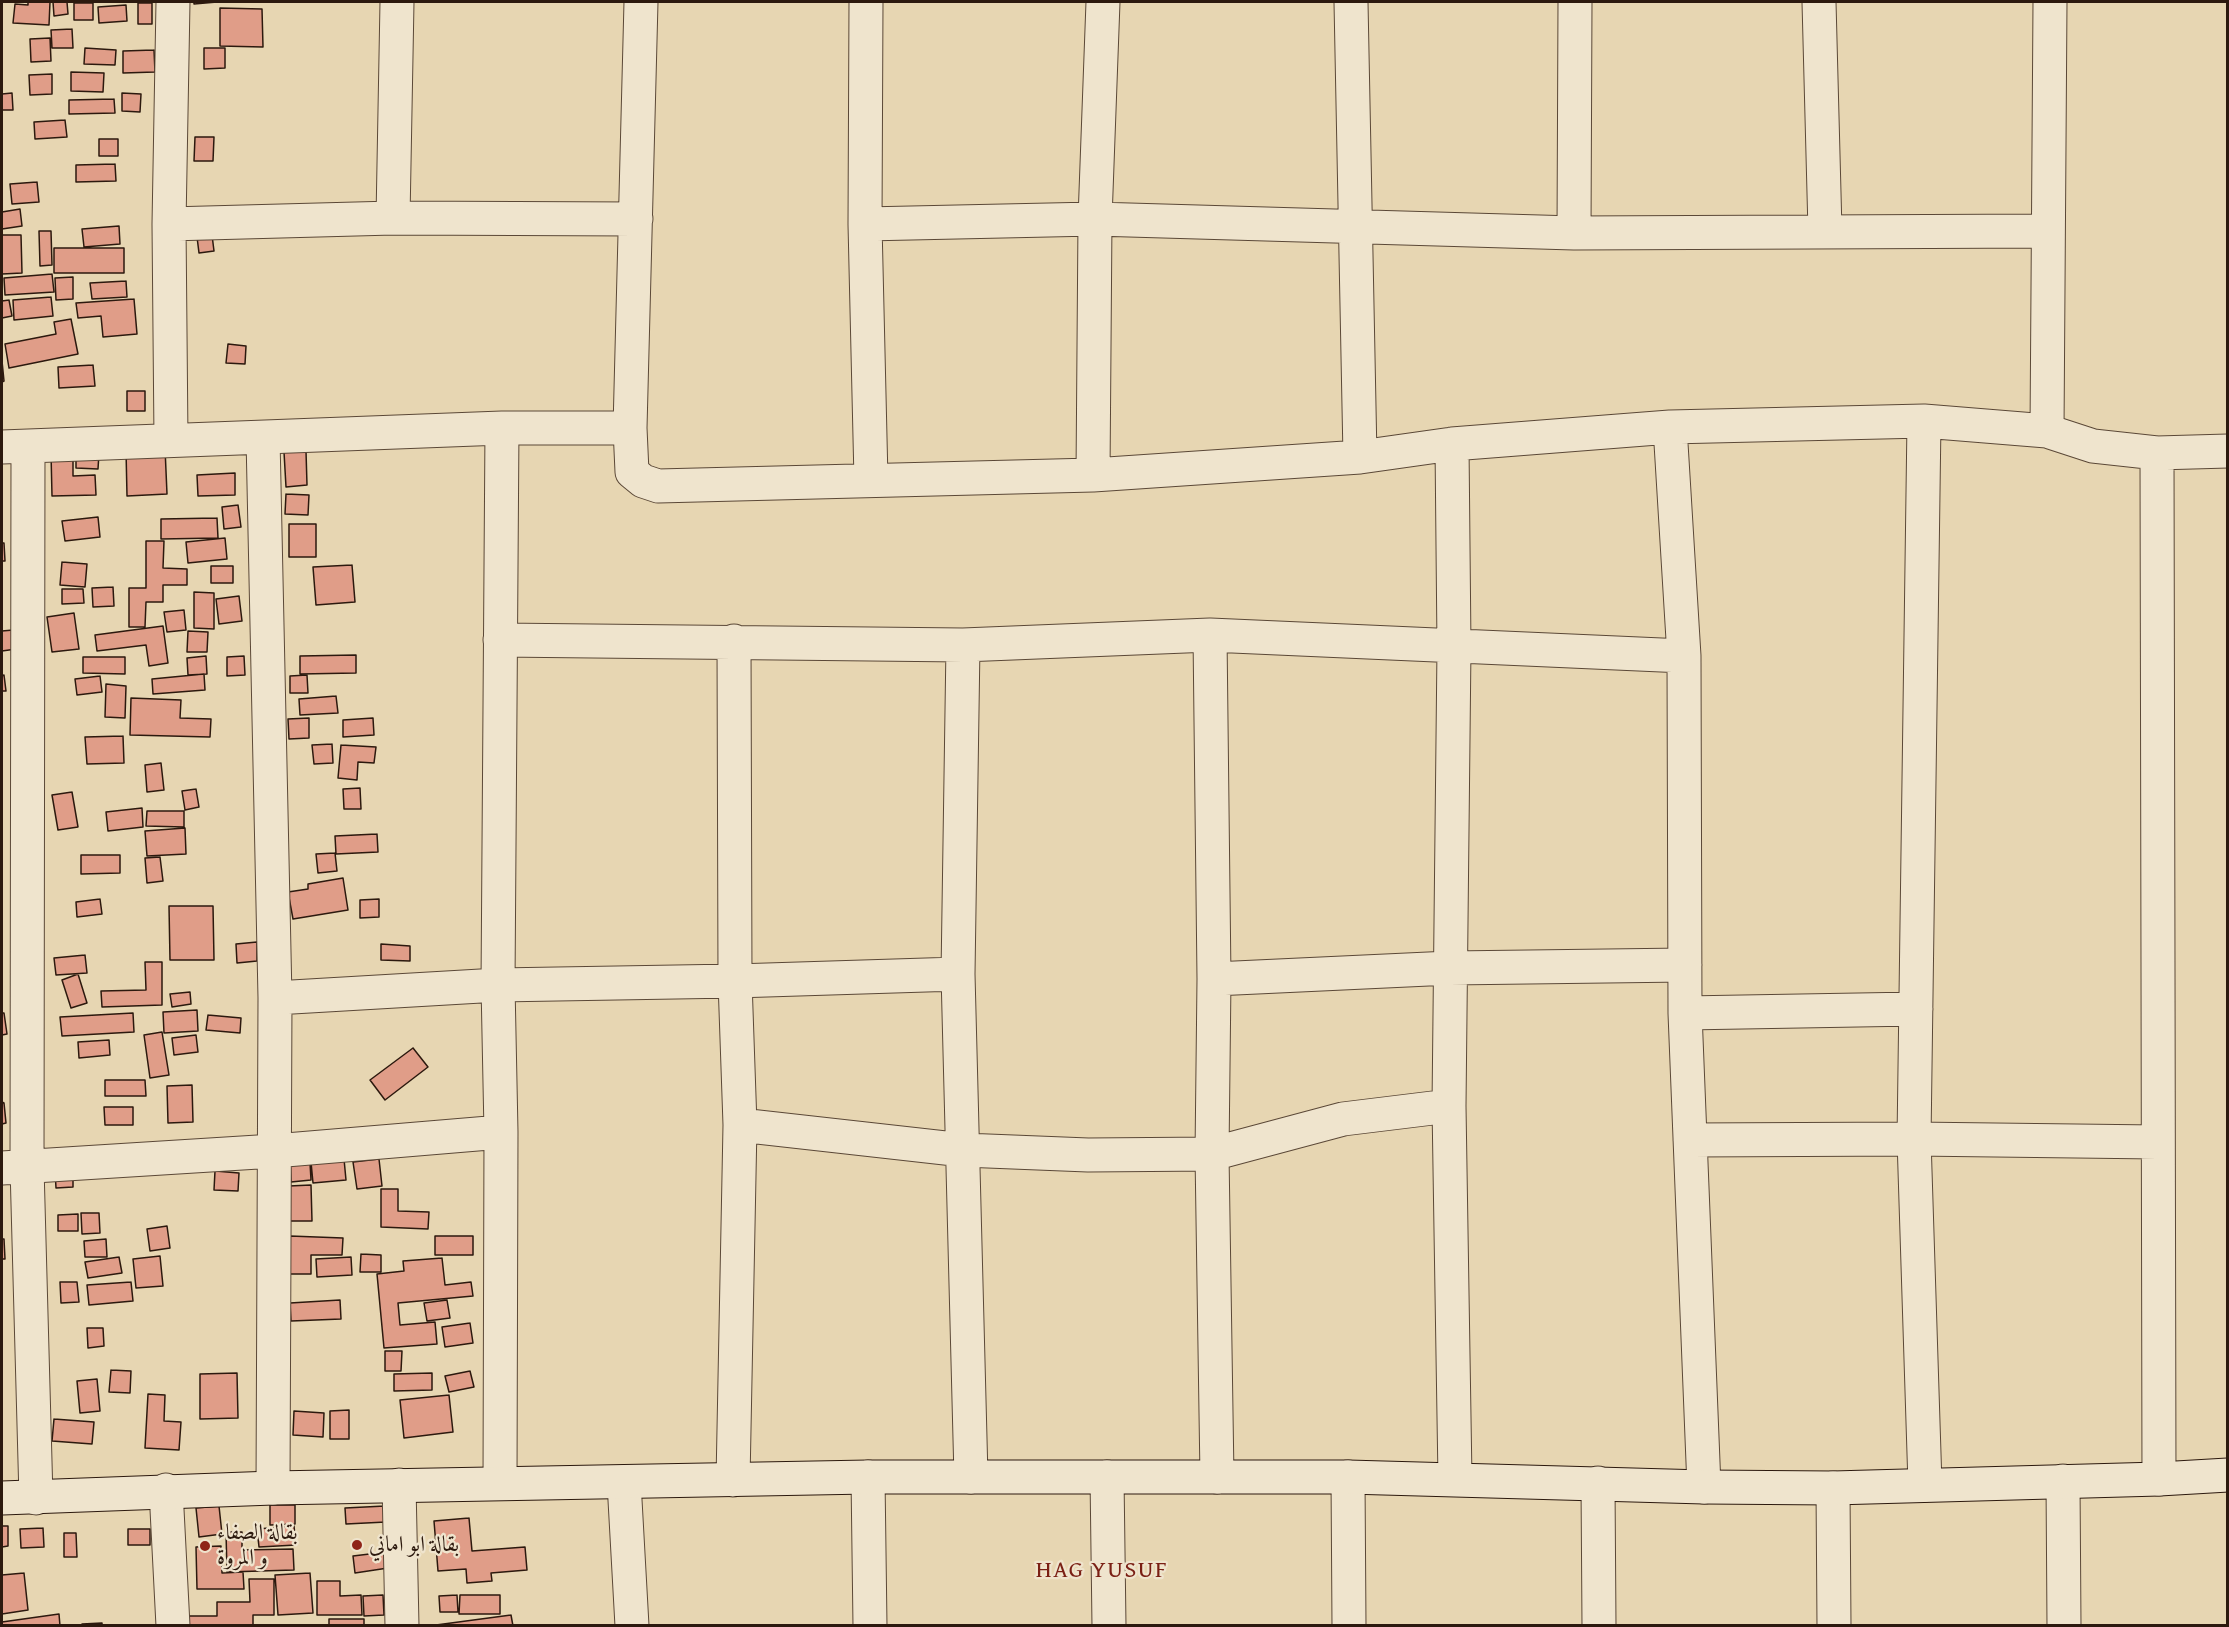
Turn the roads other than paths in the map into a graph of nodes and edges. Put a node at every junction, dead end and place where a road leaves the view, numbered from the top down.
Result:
1 (173, 2) edge
2 (397, 2) edge
3 (641, 2) edge
4 (866, 2) edge
5 (1103, 2) edge
6 (1350, 2) edge
7 (1575, 2) edge
8 (1819, 2) edge
9 (2050, 2) edge
10 (393, 218) junction
11 (636, 219) junction
12 (1095, 219) junction
13 (169, 224) junction
14 (865, 224) junction
15 (1356, 227) junction
16 (1825, 231) junction
17 (2046, 231) junction
18 (1574, 233) junction
19 (1924, 421) junction
20 (1670, 427) junction
21 (502, 428) junction
22 (630, 428) junction
23 (2047, 431) junction
24 (263, 438) junction
25 (171, 440) junction
26 (1452, 444) junction
27 (15, 447) edge
28 (2228, 451) edge
29 (2157, 453) junction
30 (1360, 457) junction
31 (1093, 475) junction
32 (871, 480) junction
33 (1210, 635) junction
34 (500, 640) junction
35 (734, 641) junction
36 (963, 645) junction
37 (1454, 647) junction
38 (1684, 656) junction
39 (1685, 965) junction
40 (1450, 968) junction
41 (958, 974) junction
42 (1214, 979) junction
43 (735, 981) junction
44 (498, 985) junction
45 (275, 998) junction
46 (1916, 1009) junction
47 (1685, 1013) junction
48 (1449, 1106) junction
49 (740, 1125) junction
50 (501, 1131) junction
51 (1914, 1139) junction
52 (1690, 1140) junction
53 (2157, 1142) junction
54 (963, 1150) junction
55 (274, 1151) junction
56 (1212, 1154) junction
57 (14, 1168) edge
58 (2228, 1475) edge
59 (868, 1477) junction
60 (971, 1477) junction
61 (1107, 1477) junction
62 (1217, 1477) junction
63 (1348, 1477) junction
64 (1455, 1479) junction
65 (2159, 1479) junction
66 (733, 1480) junction
67 (2063, 1481) junction
68 (624, 1482) junction
69 (500, 1483) junction
70 (1598, 1483) junction
71 (399, 1485) junction
72 (1925, 1485) junction
73 (1704, 1487) junction
74 (273, 1488) junction
75 (1833, 1488) junction
76 (166, 1490) junction
77 (2, 1498) edge
78 (36, 1498) junction
79 (173, 1626) edge
80 (402, 1626) edge
81 (632, 1626) edge
82 (870, 1626) edge
83 (1109, 1626) edge
84 (1348, 1626) edge
85 (1599, 1626) edge
86 (1834, 1626) edge
87 (2064, 1626) edge

1 - 13 street
2 - 10 street
3 - 11 street
4 - 14 street
5 - 12 street
6 - 15 street
7 - 18 street
8 - 16 street
9 - 17 street
10 - 11 street
10 - 13 street
11 - 22 street
12 - 14 street
12 - 15 street
12 - 31 street
13 - 25 street
14 - 32 street
15 - 18 street
15 - 30 street
16 - 17 street
16 - 18 street
17 - 23 street
19 - 20 street
19 - 23 street
19 - 46 street
20 - 26 street
20 - 38 street
21 - 22 street
21 - 24 street
21 - 34 street
22 - 32 street
23 - 29 street
24 - 25 street
24 - 45 street
25 - 27 street
26 - 30 street
26 - 37 street
27 - 57 street
28 - 29 street
29 - 53 street
30 - 31 street
31 - 32 street
33 - 36 street
33 - 37 street
33 - 42 street
34 - 35 street
34 - 44 street
35 - 36 street
35 - 43 street
36 - 41 street
37 - 38 street
37 - 40 street
38 - 39 street
39 - 40 street
39 - 47 street
40 - 42 street
40 - 48 street
41 - 43 street
41 - 54 street
42 - 56 street
43 - 44 street
43 - 49 street
44 - 45 street
44 - 50 street
45 - 55 street
46 - 47 street
46 - 51 street
47 - 52 street
48 - 56 street
48 - 64 street
49 - 54 street
49 - 66 street
50 - 55 street
50 - 69 street
51 - 52 street
51 - 53 street
51 - 72 street
52 - 73 street
53 - 65 street
54 - 56 street
54 - 60 street
55 - 57 street
55 - 74 street
56 - 62 street
57 - 78 street
58 - 65 street
59 - 60 street
59 - 66 street
59 - 82 street
60 - 61 street
61 - 62 street
61 - 83 street
62 - 63 street
63 - 64 street
63 - 84 street
64 - 70 street
65 - 67 street
66 - 68 street
67 - 72 street
67 - 87 street
68 - 69 street
68 - 81 street
69 - 71 street
70 - 73 street
70 - 85 street
71 - 74 street
71 - 80 street
72 - 75 street
73 - 75 street
74 - 76 street
75 - 86 street
76 - 78 street
76 - 79 street
77 - 78 street

